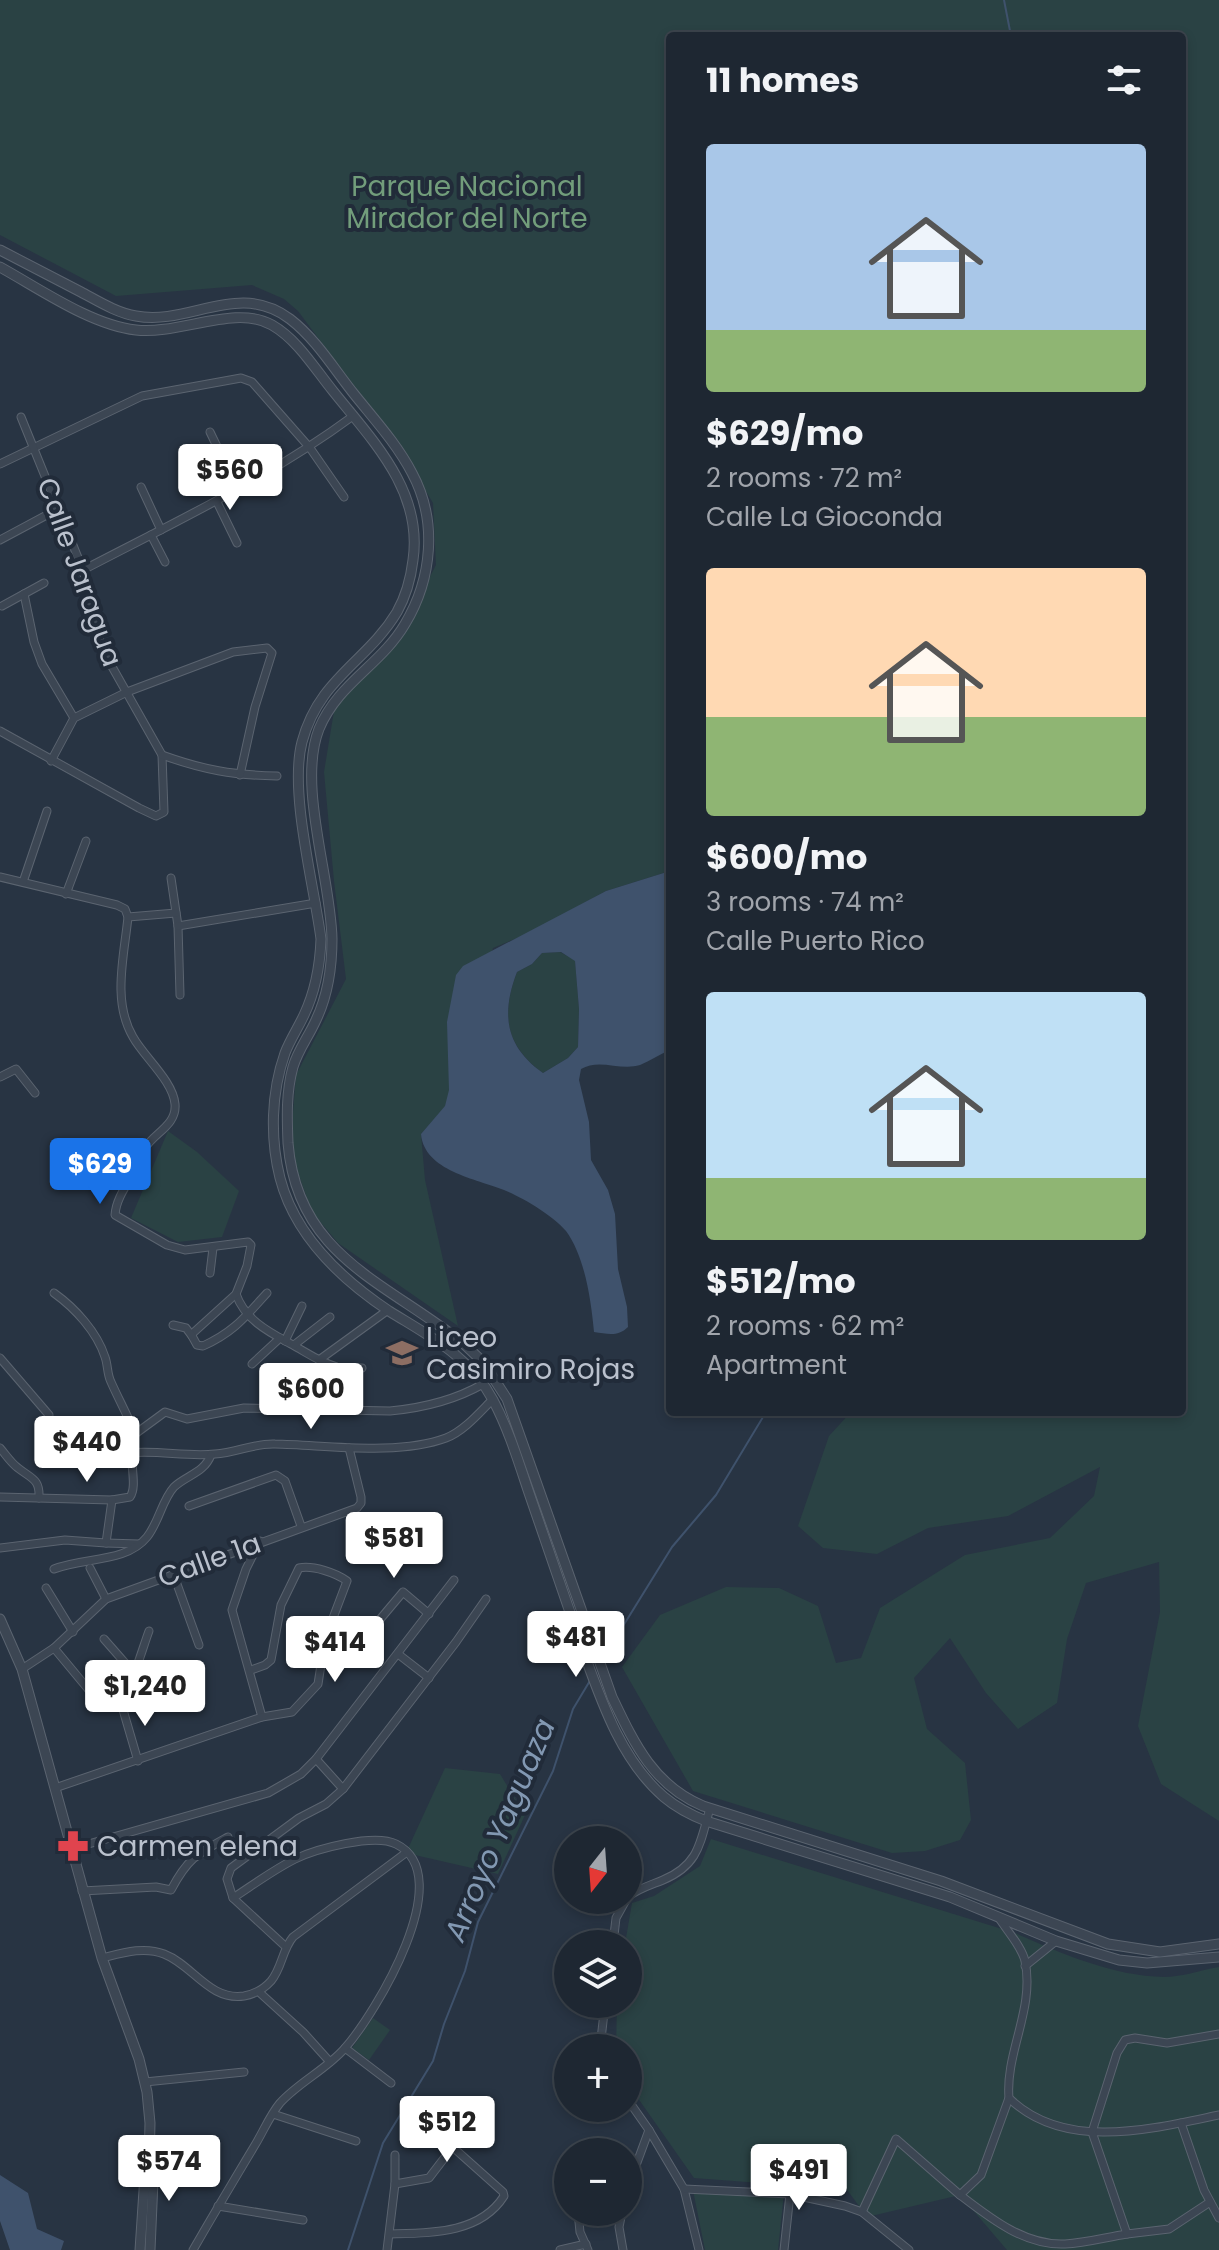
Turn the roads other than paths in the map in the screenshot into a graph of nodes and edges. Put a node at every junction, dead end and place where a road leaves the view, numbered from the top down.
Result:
1 (0, 250) edge
2 (0, 267) edge
3 (196, 309) junction
4 (202, 324) junction
5 (353, 416) junction
6 (21, 417) dead end
7 (210, 432) dead end
8 (34, 447) junction
9 (310, 448) junction
10 (0, 464) edge
11 (141, 487) dead end
12 (238, 490) junction
13 (344, 497) dead end
14 (217, 502) junction
15 (58, 509) junction
16 (161, 530) junction
17 (151, 535) junction
18 (0, 540) edge
19 (237, 543) dead end
20 (165, 562) dead end
21 (83, 570) junction
22 (44, 583) dead end
23 (24, 594) junction
24 (2, 606) dead end
25 (127, 692) junction
26 (74, 718) junction
27 (0, 731) edge
28 (162, 755) junction
29 (51, 761) junction
30 (240, 775) junction
31 (277, 776) dead end
32 (47, 811) dead end
33 (86, 841) dead end
34 (0, 877) edge
35 (171, 878) dead end
36 (23, 882) junction
37 (66, 894) junction
38 (316, 903) junction
39 (176, 913) junction
40 (128, 917) junction
41 (178, 926) junction
42 (180, 995) dead end
43 (0, 1077) edge
44 (35, 1093) dead end
45 (213, 1248) junction
46 (210, 1273) dead end
47 (54, 1293) dead end
48 (267, 1293) dead end
49 (236, 1294) junction
50 (302, 1306) dead end
51 (388, 1310) junction
52 (249, 1316) junction
53 (330, 1317) dead end
54 (173, 1325) dead end
55 (192, 1336) junction
56 (282, 1340) junction
57 (294, 1345) junction
58 (0, 1358) edge
59 (319, 1360) junction
60 (252, 1364) dead end
61 (362, 1368) dead end
62 (479, 1386) junction
63 (490, 1402) junction
64 (49, 1415) dead end
65 (135, 1434) junction
66 (0, 1448) edge
67 (349, 1448) junction
68 (129, 1453) junction
69 (211, 1455) junction
70 (0, 1497) edge
71 (39, 1498) junction
72 (112, 1500) junction
73 (189, 1506) dead end
74 (301, 1526) junction
75 (260, 1541) junction
76 (106, 1543) junction
77 (141, 1544) junction
78 (0, 1548) edge
79 (90, 1568) dead end
80 (54, 1569) dead end
81 (173, 1573) junction
82 (454, 1580) dead end
83 (46, 1588) dead end
84 (576, 1590) junction
85 (564, 1594) junction
86 (106, 1599) junction
87 (486, 1599) dead end
88 (429, 1614) junction
89 (0, 1619) edge
90 (371, 1630) dead end
91 (149, 1631) dead end
92 (73, 1632) junction
93 (104, 1639) dead end
94 (199, 1645) dead end
95 (54, 1648) junction
96 (398, 1654) junction
97 (22, 1669) junction
98 (251, 1670) junction
99 (133, 1672) junction
100 (429, 1678) junction
101 (121, 1703) junction
102 (262, 1717) junction
103 (316, 1759) junction
104 (138, 1761) junction
105 (55, 1788) junction
106 (343, 1789) junction
107 (710, 1808) junction
108 (706, 1821) junction
109 (228, 1837) dead end
110 (71, 1849) junction
111 (407, 1852) junction
112 (642, 1889) edge
113 (82, 1891) junction
114 (233, 1898) junction
115 (999, 1918) junction
116 (1056, 1941) junction
117 (1219, 1944) edge
118 (286, 1947) junction
119 (1219, 1957) edge
120 (102, 1958) junction
121 (1025, 1966) junction
122 (259, 1992) junction
123 (1219, 2034) edge
124 (345, 2048) junction
125 (330, 2062) junction
126 (244, 2072) dead end
127 (145, 2082) junction
128 (391, 2083) dead end
129 (1009, 2098) junction
130 (273, 2114) junction
131 (1219, 2115) edge
132 (419, 2117) dead end
133 (642, 2120) edge
134 (1181, 2123) junction
135 (649, 2130) junction
136 (1092, 2132) junction
137 (356, 2141) dead end
138 (452, 2148) junction
139 (642, 2149) edge
140 (395, 2155) dead end
141 (149, 2164) junction
142 (395, 2184) junction
143 (684, 2189) junction
144 (790, 2194) junction
145 (960, 2195) junction
146 (1210, 2202) junction
147 (218, 2206) junction
148 (862, 2212) junction
149 (1219, 2218) edge
150 (303, 2220) dead end
151 (579, 2226) edge
152 (619, 2226) edge
153 (390, 2234) junction
154 (1127, 2234) junction
155 (587, 2247) edge
156 (140, 2250) edge
157 (150, 2250) edge
158 (193, 2250) edge
159 (387, 2250) edge
160 (560, 2250) edge
161 (623, 2250) edge
162 (699, 2250) edge
163 (784, 2250) edge
164 (909, 2250) edge

1 - 3 street
2 - 4 street
3 - 4 street
3 - 84 street
4 - 5 street
5 - 9 street
5 - 38 street
6 - 8 street, Calle Jaragua
7 - 12 street
8 - 9 street
8 - 10 street
8 - 15 street, Calle Jaragua
9 - 12 street
9 - 13 street
11 - 16 street
12 - 14 street
14 - 16 street
14 - 19 street
15 - 18 street
15 - 21 street, Calle Jaragua
16 - 17 street
17 - 20 street
17 - 21 street
21 - 25 street, Calle Jaragua
22 - 23 street
23 - 24 street
23 - 26 street
25 - 26 street
25 - 28 street, Calle Jaragua
25 - 30 street
26 - 29 street
27 - 29 street
28 - 29 street, Calle Jaragua
28 - 30 street
30 - 31 street
32 - 36 street
33 - 37 street
34 - 36 street
35 - 39 street
36 - 37 street
37 - 40 street
38 - 41 street
38 - 51 street
39 - 40 street
39 - 41 street
40 - 45 street
41 - 42 street
43 - 44 street
45 - 46 street
45 - 49 street
47 - 65 street
48 - 52 street
49 - 52 street
49 - 55 street
50 - 56 street
51 - 59 street
51 - 62 street
52 - 55 street
52 - 56 street
53 - 57 street
54 - 55 street
56 - 57 street
56 - 60 street
57 - 59 street
58 - 64 street
59 - 61 street
62 - 63 street
62 - 65 street
63 - 67 street
63 - 85 street
65 - 68 street
66 - 71 street
67 - 69 street
67 - 74 street, Calle 1a
68 - 69 street
68 - 72 street
69 - 77 street
70 - 71 street
71 - 72 street
72 - 76 street
73 - 74 street
74 - 75 street, Calle 1a
75 - 81 street, Calle 1a
75 - 98 street
76 - 77 street
76 - 78 street
77 - 80 street
79 - 86 street
81 - 86 street, Calle 1a
81 - 94 street
82 - 88 street
83 - 92 street
84 - 85 street
84 - 107 street
85 - 108 street
86 - 92 street, Calle 1a
87 - 100 street
88 - 90 street
88 - 96 street
89 - 97 street
91 - 99 street
92 - 95 street, Calle 1a
93 - 99 street
95 - 97 street, Calle 1a
95 - 101 street
96 - 100 street
96 - 103 street
97 - 105 street
98 - 102 street
98 - 102 street
99 - 101 street
100 - 106 street
101 - 104 street
102 - 104 street
103 - 106 street
103 - 110 street
104 - 105 street
105 - 110 street
106 - 114 street
107 - 108 street
107 - 117 street
108 - 112 street
108 - 115 street
109 - 113 street
110 - 113 street
111 - 114 street
111 - 118 street
111 - 124 street
113 - 120 street
114 - 118 street
115 - 116 street
115 - 121 street
116 - 119 street
116 - 121 street
118 - 122 street
120 - 122 street
120 - 127 street
121 - 129 street
122 - 125 street
123 - 136 street
124 - 125 street
124 - 128 street
125 - 130 street
126 - 127 street
127 - 141 street
129 - 136 street
129 - 145 street
130 - 137 street
130 - 147 street
131 - 134 street
132 - 138 street
133 - 135 street
134 - 136 street
134 - 146 street
135 - 139 street
135 - 143 street
136 - 154 street
138 - 142 street
138 - 153 street
140 - 142 street
141 - 156 street
141 - 157 street
142 - 153 street
143 - 144 street
143 - 162 street
144 - 148 street
144 - 163 street
145 - 148 street
145 - 154 street
146 - 149 street
146 - 154 street
147 - 150 street
147 - 158 street
148 - 164 street
151 - 155 street
152 - 161 street
153 - 159 street
155 - 160 street

